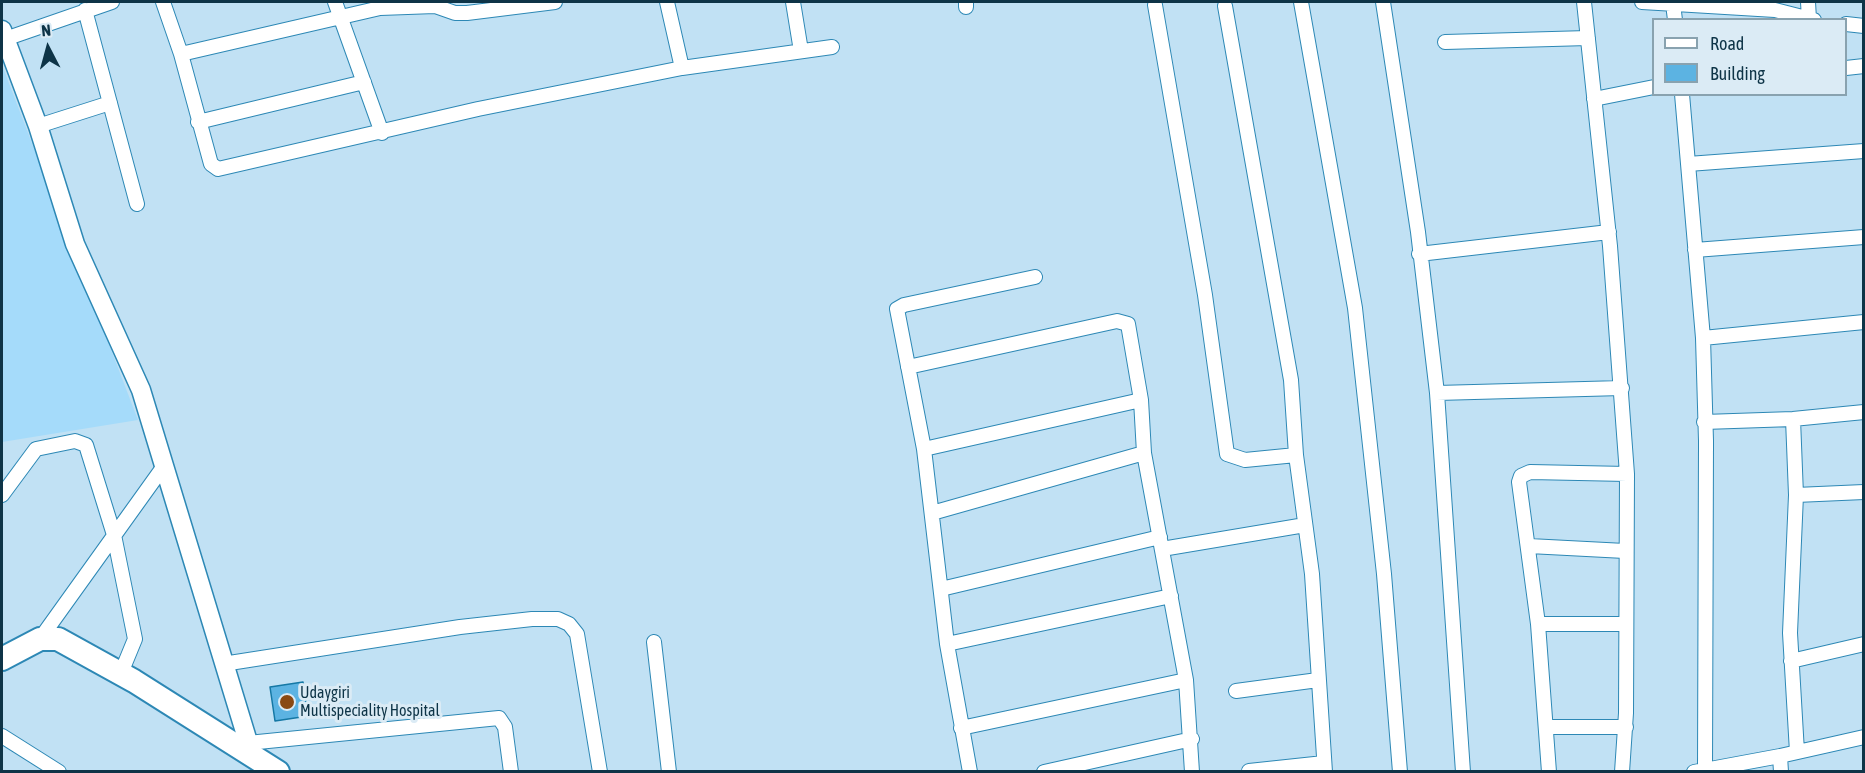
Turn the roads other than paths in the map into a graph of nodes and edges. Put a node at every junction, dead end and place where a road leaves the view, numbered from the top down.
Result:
1 (112, 2) edge
2 (163, 2) edge
3 (335, 2) edge
4 (555, 2) edge
5 (667, 2) edge
6 (793, 2) edge
7 (1301, 2) edge
8 (1383, 2) edge
9 (1584, 2) edge
10 (1642, 2) edge
11 (1808, 2) edge
12 (1702, 3) edge
13 (1673, 4) junction
14 (1155, 5) dead end
15 (1225, 6) dead end
16 (1775, 6) edge
17 (85, 10) junction
18 (340, 16) junction
19 (1675, 18) edge
20 (1806, 18) edge
21 (1809, 18) edge
22 (1847, 24) edge
23 (1863, 26) edge
24 (3, 34) edge
25 (1588, 38) junction
26 (1445, 42) dead end
27 (832, 47) dead end
28 (801, 51) junction
29 (181, 54) junction
30 (1863, 66) edge
31 (682, 68) junction
32 (1847, 68) edge
33 (364, 82) junction
34 (1652, 87) edge
35 (1682, 96) edge
36 (1594, 99) junction
37 (110, 102) junction
38 (198, 122) junction
39 (38, 126) junction
40 (381, 133) junction
41 (1863, 151) edge
42 (1688, 165) junction
43 (137, 204) dead end
44 (1609, 232) junction
45 (1863, 237) edge
46 (1695, 250) junction
47 (1419, 254) junction
48 (1035, 277) dead end
49 (1863, 322) edge
50 (1703, 338) junction
51 (908, 367) junction
52 (1622, 388) junction
53 (1437, 393) junction
54 (1141, 400) junction
55 (1863, 412) edge
56 (1793, 419) junction
57 (1704, 422) junction
58 (924, 449) junction
59 (1144, 453) junction
60 (1296, 455) junction
61 (164, 466) junction
62 (1627, 474) junction
63 (1863, 492) edge
64 (2, 495) edge
65 (1796, 495) junction
66 (932, 513) junction
67 (1305, 525) junction
68 (114, 535) junction
69 (1161, 543) junction
70 (1528, 546) junction
71 (1624, 551) junction
72 (941, 589) junction
73 (1171, 596) junction
74 (1538, 624) junction
75 (1626, 624) junction
76 (40, 639) junction
77 (654, 642) dead end
78 (948, 644) junction
79 (1863, 644) edge
80 (2, 659) edge
81 (1791, 661) junction
82 (222, 664) junction
83 (121, 673) junction
84 (1186, 680) junction
85 (1318, 680) junction
86 (1236, 691) dead end
87 (1546, 726) junction
88 (1626, 727) junction
89 (961, 728) junction
90 (2, 736) edge
91 (1863, 738) edge
92 (1192, 739) junction
93 (250, 749) junction
94 (1797, 752) junction
95 (1780, 756) junction
96 (1324, 767) edge
97 (1700, 770) edge
98 (59, 771) edge
99 (278, 771) edge
100 (511, 771) edge
101 (600, 771) edge
102 (669, 771) edge
103 (970, 771) edge
104 (1044, 771) edge
105 (1192, 771) edge
106 (1249, 771) edge
107 (1400, 771) edge
108 (1463, 771) edge
109 (1549, 771) edge
110 (1622, 771) edge
111 (1781, 771) edge

1 - 17 street
2 - 29 street
3 - 18 street
4 - 18 street
5 - 31 street
6 - 28 street
7 - 107 street
8 - 47 street
9 - 25 street
10 - 13 street
11 - 21 street
12 - 13 street
12 - 16 street
13 - 19 street
14 - 60 street
15 - 60 street
16 - 20 street
17 - 24 street
17 - 37 street
18 - 29 street
18 - 33 street
22 - 23 street
24 - 39 street
25 - 26 street
25 - 36 street
27 - 28 street
28 - 31 street
29 - 38 street
30 - 32 street
31 - 40 street
33 - 38 street
33 - 40 street
34 - 36 street
35 - 42 street
36 - 44 street
37 - 39 street
37 - 43 street
38 - 40 street
39 - 61 street
41 - 42 street
42 - 46 street
44 - 47 street
44 - 52 street
45 - 46 street
46 - 50 street
47 - 53 street
48 - 51 street
49 - 50 street
50 - 57 street
51 - 54 street
51 - 58 street
52 - 53 street
52 - 62 street
53 - 108 street
54 - 58 street
54 - 59 street
55 - 56 street
56 - 57 street
56 - 65 street
57 - 97 street
58 - 66 street
59 - 66 street
59 - 69 street
60 - 67 street
61 - 68 street
61 - 82 street
62 - 70 street
62 - 71 street
63 - 65 street
64 - 68 street
65 - 81 street
66 - 72 street
67 - 69 street
67 - 85 street
68 - 76 street
68 - 83 street
69 - 72 street
69 - 73 street
70 - 71 street
70 - 74 street
71 - 75 street
72 - 78 street
73 - 78 street
73 - 84 street
74 - 75 street
74 - 87 street
75 - 88 street
76 - 80 main road
76 - 83 main road
77 - 102 street
78 - 89 street
79 - 81 street
81 - 94 street
82 - 93 street
82 - 101 street
83 - 93 main road
84 - 89 street
84 - 92 street
85 - 86 street
85 - 96 street
87 - 88 street
87 - 109 street
88 - 110 street
89 - 103 street
90 - 98 street
91 - 94 street
92 - 104 street
92 - 105 street
93 - 99 main road
93 - 100 street
94 - 95 street
95 - 97 street
95 - 111 street
96 - 106 street

